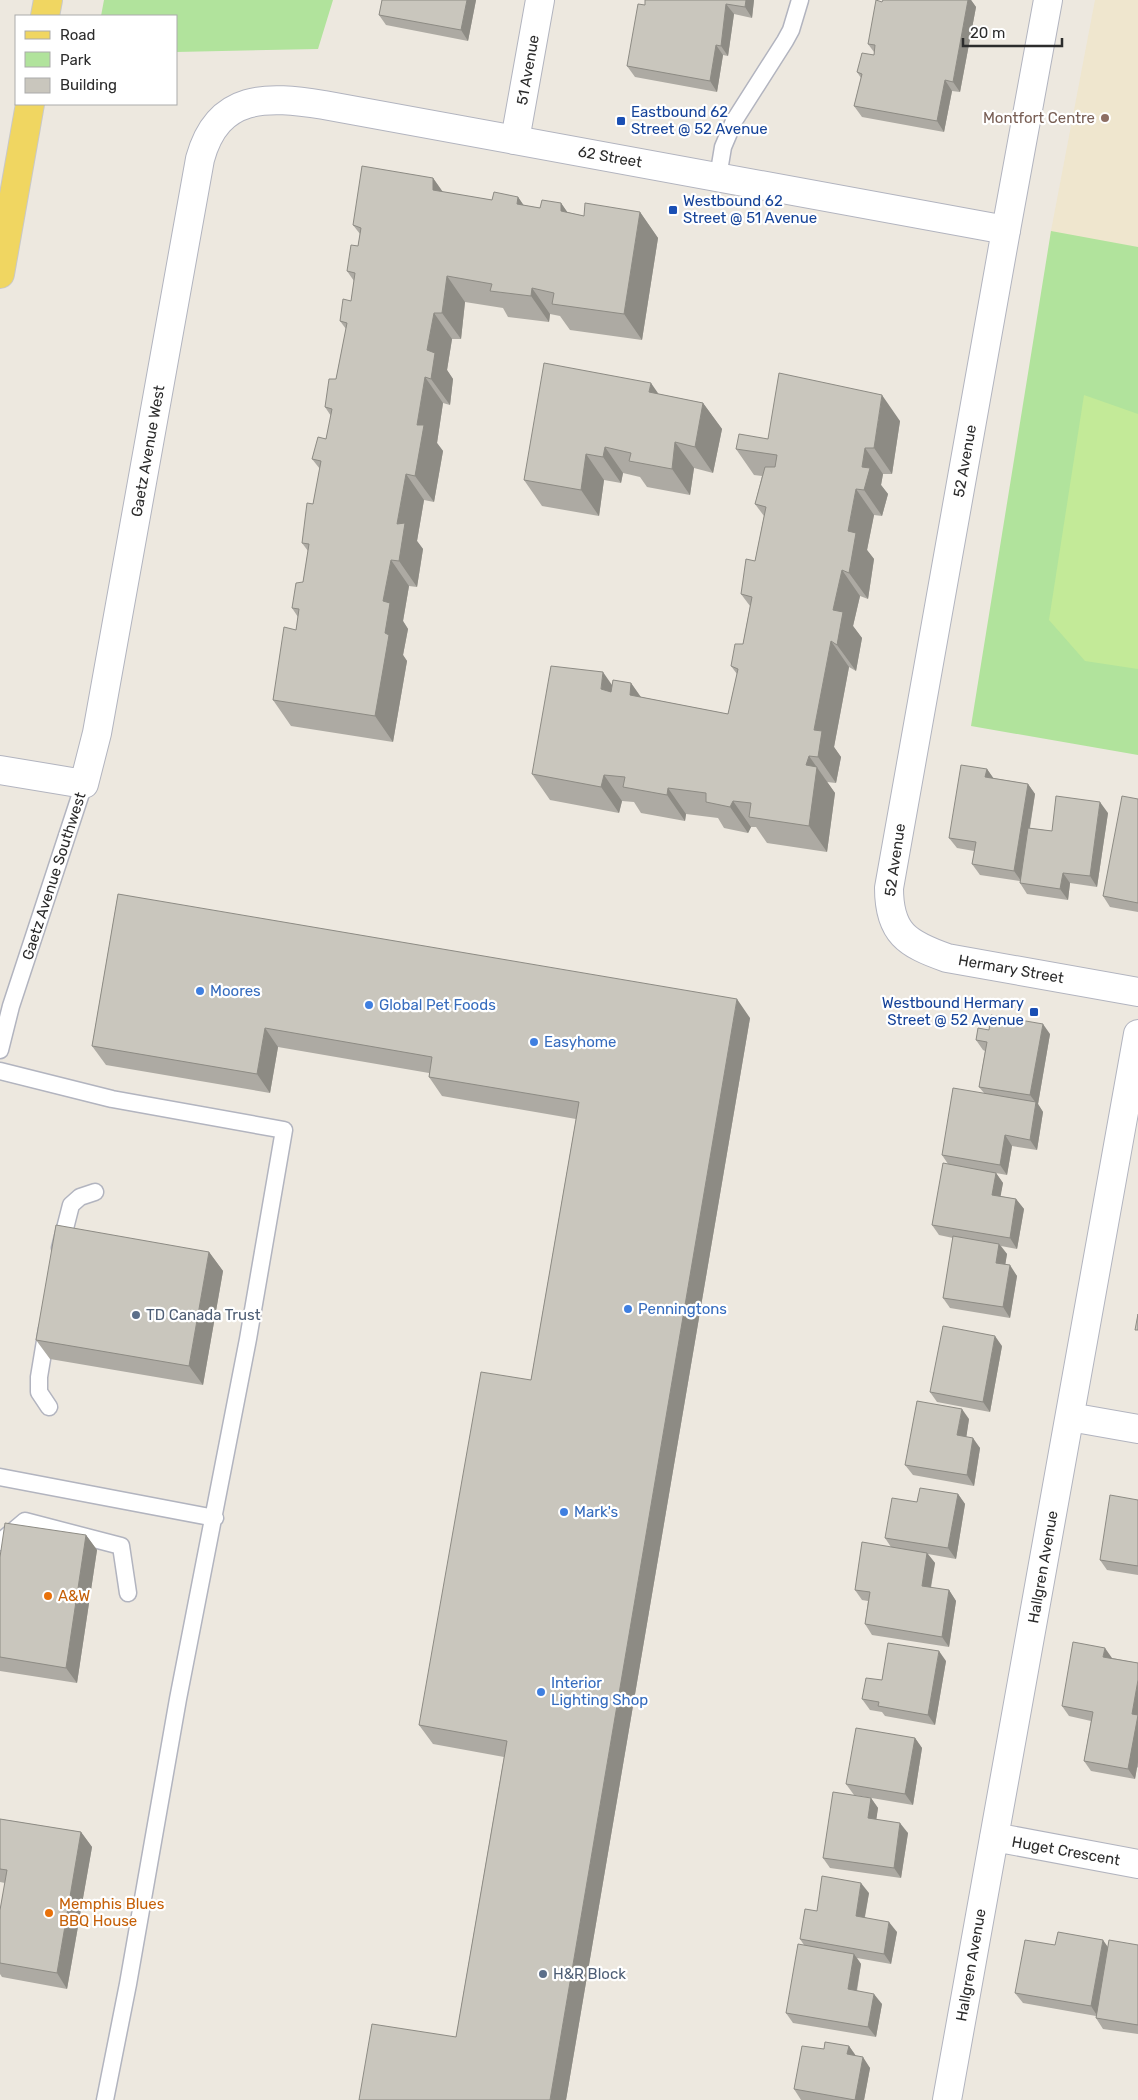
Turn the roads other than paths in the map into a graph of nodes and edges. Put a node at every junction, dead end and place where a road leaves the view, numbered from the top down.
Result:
1 (48, 0) edge
2 (540, 0) edge
3 (800, 0) edge
4 (1048, 0) edge
5 (45, 15) edge
6 (30, 105) edge
7 (218, 121) joint
8 (515, 140) junction
9 (718, 177) junction
10 (1006, 230) junction
11 (0, 274) edge
12 (0, 770) edge
13 (84, 784) junction
14 (894, 923) joint
15 (1138, 992) edge
16 (1138, 1034) edge
17 (0, 1050) edge
18 (0, 1070) edge
19 (95, 1192) dead end
20 (59, 1259) edge
21 (49, 1318) edge
22 (49, 1407) dead end
23 (1070, 1417) junction
24 (1138, 1429) edge
25 (0, 1478) edge
26 (215, 1518) junction
27 (0, 1542) edge
28 (128, 1593) dead end
29 (994, 1837) junction
30 (1138, 1864) edge
31 (105, 2100) edge
32 (948, 2100) edge

1 - 5 main road
2 - 8 street, 51 Avenue
3 - 9 lane
4 - 10 street, 52 Avenue
6 - 11 main road
7 - 8 street, 62 Street
7 - 13 street, Gaetz Avenue West
8 - 9 street, 62 Street
9 - 10 street, 62 Street
10 - 14 street, 52 Avenue
12 - 13 street, Gaetz Avenue Southwest
13 - 17 lane, Gaetz Avenue Southwest
14 - 15 street, Hermary Street
16 - 23 street, Hallgren Avenue
18 - 26 lane
19 - 20 lane
21 - 22 lane
23 - 24 street
23 - 29 street, Hallgren Avenue
25 - 26 lane
26 - 31 lane
27 - 28 lane
29 - 30 street, Huget Crescent
29 - 32 street, Hallgren Avenue

